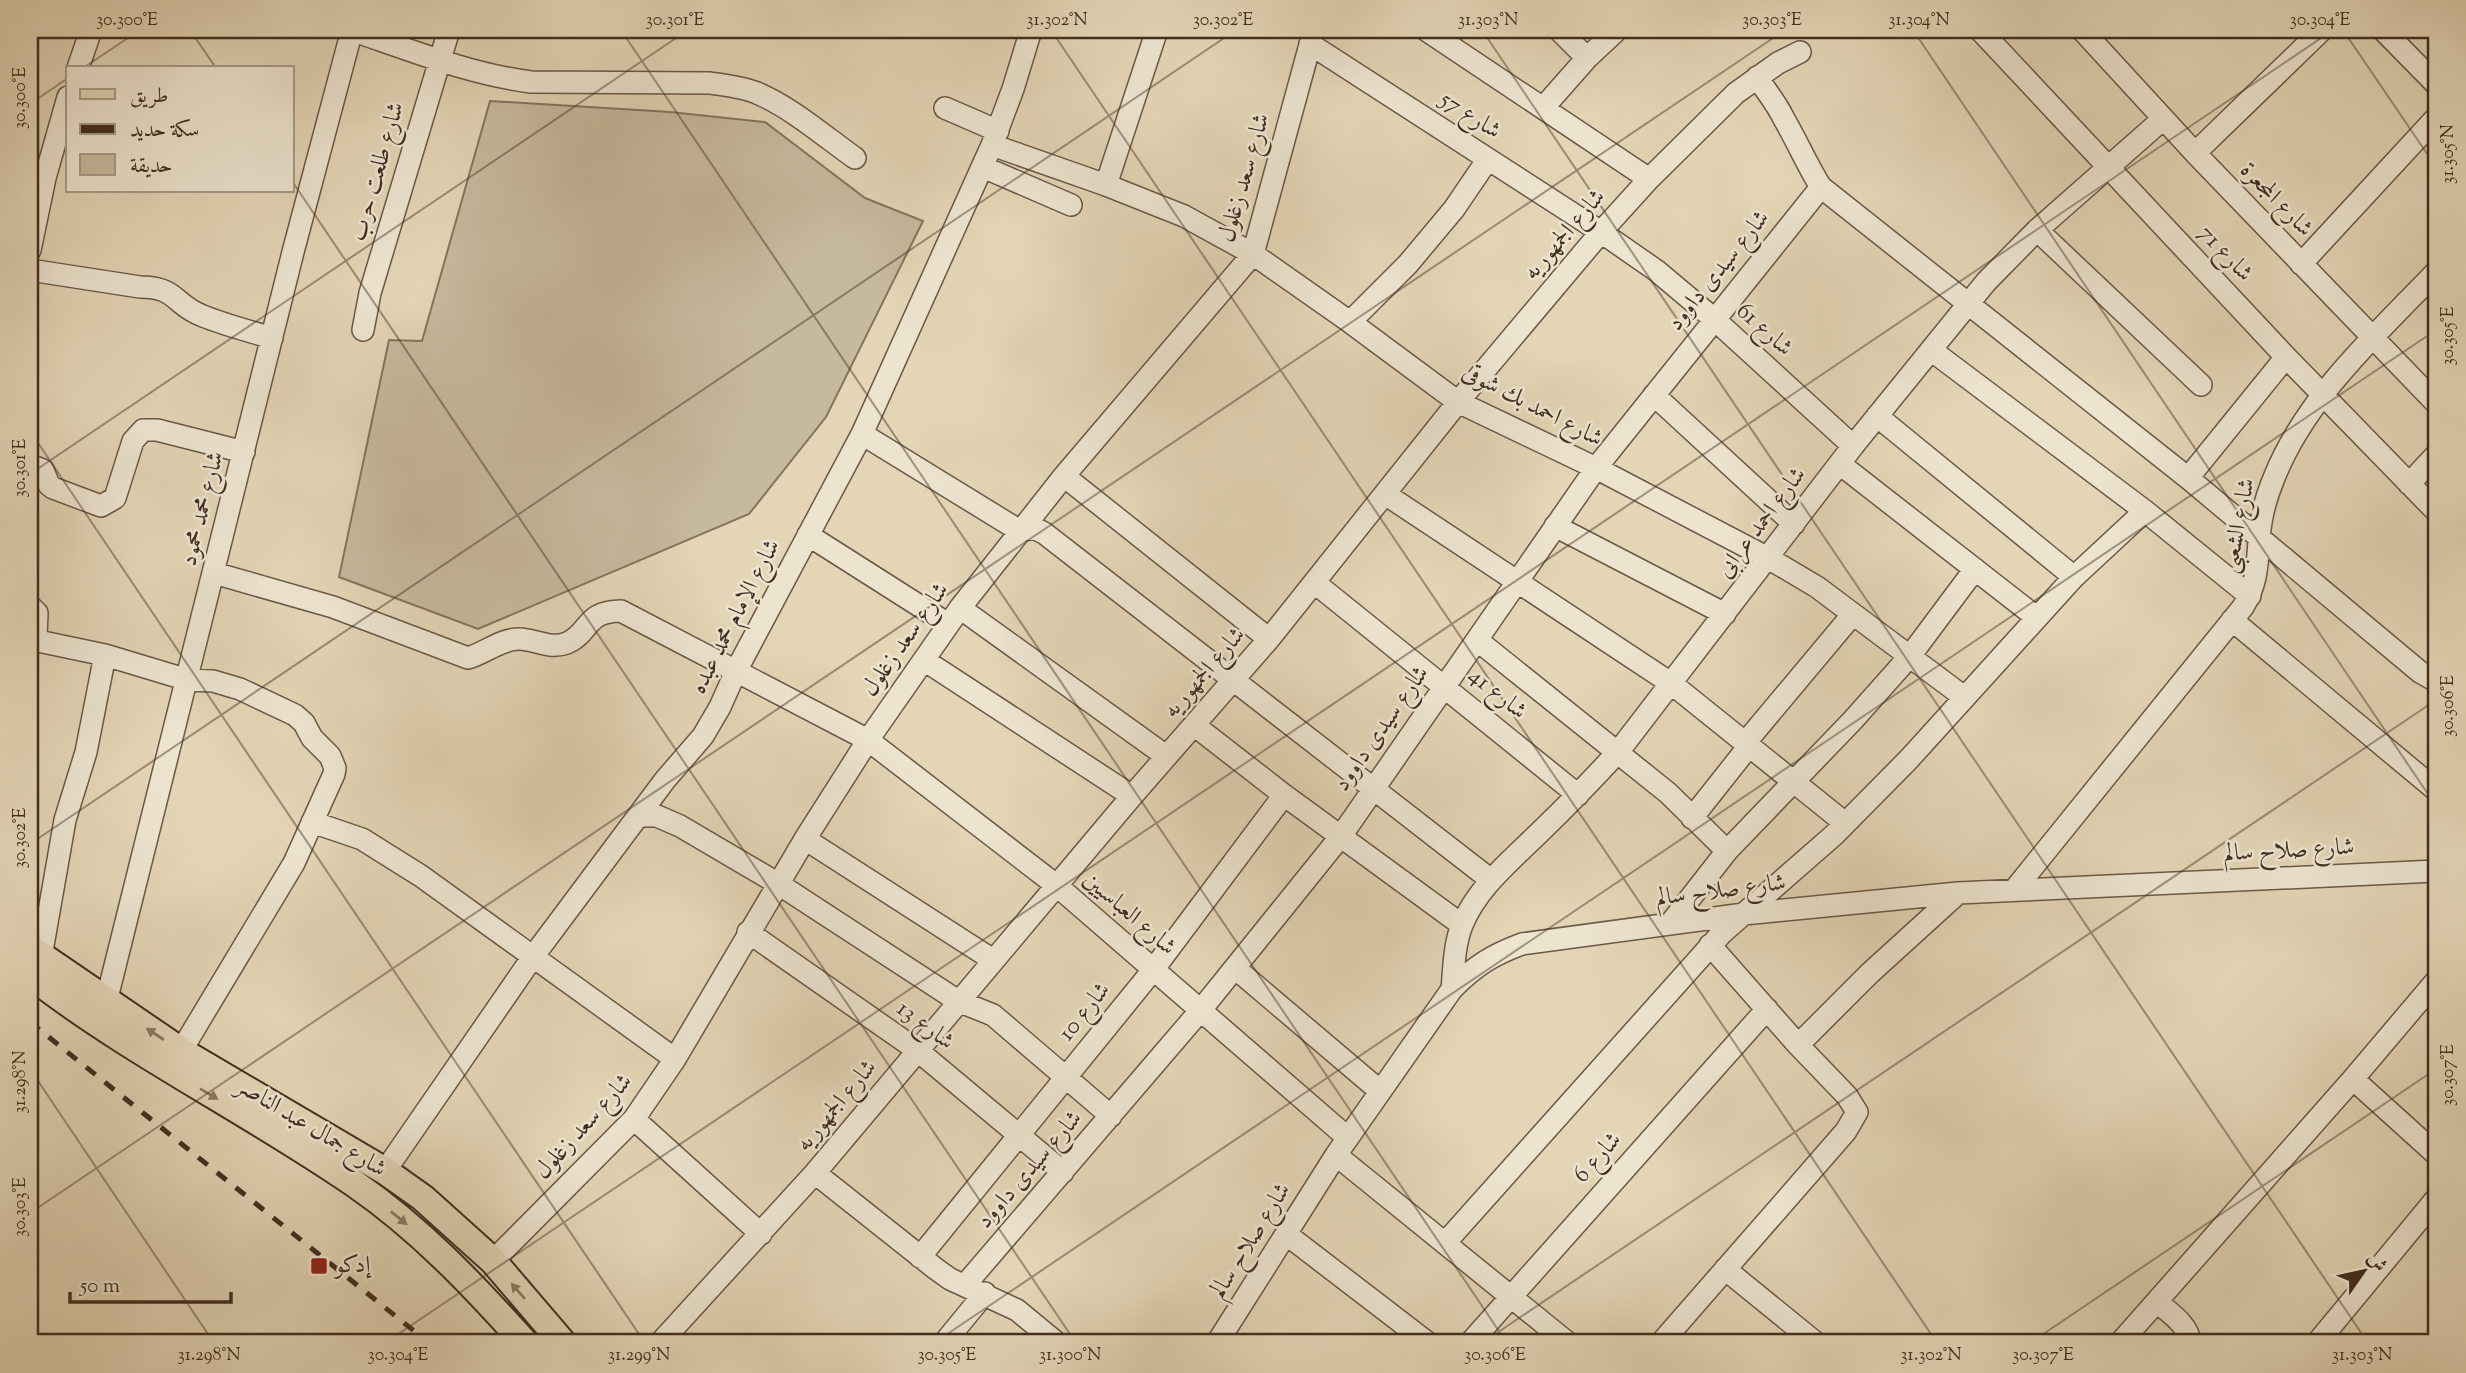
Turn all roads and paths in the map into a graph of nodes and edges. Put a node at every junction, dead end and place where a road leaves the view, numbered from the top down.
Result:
1 (91, 30) edge
2 (351, 30) edge
3 (449, 30) edge
4 (1031, 30) edge
5 (1155, 30) edge
6 (1426, 30) edge
7 (1559, 30) edge
8 (1616, 30) edge
9 (1980, 30) edge
10 (2082, 30) edge
11 (2322, 30) edge
12 (2383, 30) edge
13 (1312, 37) edge
14 (1800, 51) dead end
15 (1587, 58) junction
16 (439, 59) junction
17 (79, 66) edge
18 (1757, 77) junction
19 (2436, 84) edge
20 (66, 104) edge
21 (945, 108) dead end
22 (1544, 108) junction
23 (2436, 118) edge
24 (2163, 119) junction
25 (995, 138) junction
26 (2194, 153) junction
27 (855, 158) dead end
28 (1488, 159) junction
29 (982, 167) junction
30 (2108, 168) junction
31 (1649, 179) junction
32 (1105, 185) junction
33 (1821, 187) junction
34 (1072, 205) dead end
35 (2037, 230) junction
36 (1601, 232) junction
37 (30, 250) edge
38 (1254, 254) junction
39 (2301, 264) junction
40 (30, 270) edge
41 (2436, 272) edge
42 (1968, 304) junction
43 (1714, 319) junction
44 (1350, 321) junction
45 (363, 330) dead end
46 (272, 338) junction
47 (2373, 339) junction
48 (1931, 350) junction
49 (2286, 357) junction
50 (2201, 385) dead end
51 (1654, 395) junction
52 (2323, 395) junction
53 (1458, 402) junction
54 (2436, 403) edge
55 (1877, 416) junction
56 (862, 434) junction
57 (1853, 446) junction
58 (244, 452) junction
59 (2436, 455) edge
60 (1840, 464) junction
61 (30, 465) edge
62 (1596, 468) junction
63 (1064, 476) junction
64 (2188, 478) junction
65 (2409, 484) junction
66 (1385, 494) junction
67 (2145, 510) junction
68 (2436, 511) edge
69 (1794, 524) junction
70 (1555, 526) junction
71 (1020, 531) junction
72 (808, 535) junction
73 (2259, 539) junction
74 (1768, 558) junction
75 (1975, 569) junction
76 (214, 573) junction
77 (2074, 577) junction
78 (1517, 581) junction
79 (1315, 583) junction
80 (2250, 596) junction
81 (30, 606) edge
82 (1725, 614) junction
83 (1853, 614) junction
84 (954, 616) junction
85 (2036, 617) junction
86 (2232, 620) junction
87 (1269, 639) junction
88 (1477, 640) junction
89 (105, 655) junction
90 (1910, 656) junction
91 (924, 660) junction
92 (736, 671) junction
93 (1234, 679) junction
94 (188, 680) junction
95 (2436, 681) edge
96 (1672, 684) junction
97 (1444, 685) junction
98 (1964, 697) junction
99 (1194, 725) junction
100 (869, 740) junction
101 (1747, 745) junction
102 (1618, 752) junction
103 (1166, 756) junction
104 (1793, 783) junction
105 (1374, 789) junction
106 (2436, 790) edge
107 (1578, 794) junction
108 (1284, 795) junction
109 (1132, 796) junction
110 (639, 816) junction
111 (1692, 818) junction
112 (312, 822) junction
113 (1845, 823) junction
114 (1340, 836) junction
115 (805, 839) junction
116 (1727, 851) junction
117 (2436, 871) edge
118 (1491, 880) junction
119 (777, 883) junction
120 (1056, 885) junction
121 (2015, 889) junction
122 (1958, 893) junction
123 (1744, 914) junction
124 (1670, 924) junction
125 (1462, 925) junction
126 (748, 932) junction
127 (1710, 945) junction
128 (532, 958) junction
129 (34, 960) edge
130 (993, 960) junction
131 (1235, 968) junction
132 (1153, 970) junction
133 (2436, 981) edge
134 (1452, 989) junction
135 (958, 1001) junction
136 (106, 1002) junction
137 (1766, 1009) junction
138 (1200, 1011) junction
139 (1798, 1045) junction
140 (917, 1050) junction
141 (181, 1051) junction
142 (675, 1059) junction
143 (1065, 1077) junction
144 (2353, 1079) junction
145 (1380, 1091) junction
146 (1111, 1116) junction
147 (634, 1119) junction
148 (1018, 1135) junction
149 (1342, 1147) junction
150 (2436, 1154) edge
151 (385, 1171) junction
152 (1062, 1172) junction
153 (815, 1173) junction
154 (2436, 1199) edge
155 (761, 1234) junction
156 (1286, 1234) junction
157 (1445, 1243) junction
158 (920, 1257) junction
159 (493, 1261) junction
160 (1725, 1269) junction
161 (965, 1285) junction
162 (985, 1293) junction
163 (1510, 1296) junction
164 (2157, 1302) junction
165 (525, 1343) edge
166 (563, 1343) edge
167 (660, 1343) edge
168 (944, 1343) edge
169 (1057, 1343) edge
170 (1217, 1343) edge
171 (1428, 1343) edge
172 (1470, 1343) edge
173 (1568, 1343) edge
174 (1661, 1343) edge
175 (1816, 1343) edge
176 (2120, 1343) edge
177 (2190, 1343) edge
178 (2317, 1343) edge

1 - 17 street
2 - 16 street
2 - 46 street, شارع محمد محمود
3 - 16 street, شارع طلعت حرب
4 - 25 street, شارع الإمام محمد عبده
5 - 32 street
6 - 22 street
7 - 15 street
8 - 15 street
9 - 30 street, شارع 71
10 - 24 street, شارع المجعرة
11 - 26 street
12 - 19 street
13 - 28 street, شارع 57
13 - 38 street, شارع سعد زغلول
14 - 18 street, شارع الجمهوريه
15 - 22 street
16 - 27 street
16 - 45 street, شارع طلعت حرب
18 - 31 street, شارع الجمهوريه
18 - 33 street
20 - 37 street
21 - 25 street, شارع احمد بك شوقى
22 - 31 street
23 - 39 street
24 - 26 street, شارع المجعرة
24 - 30 street, شارع احمد عرابى
25 - 29 street, شارع الإمام محمد عبده
25 - 32 street, شارع احمد بك شوقى
26 - 39 street, شارع المجعرة
28 - 36 street, شارع 57
28 - 44 street
29 - 34 street
29 - 56 street, شارع الإمام محمد عبده
30 - 35 street, شارع احمد عرابى
30 - 49 street, شارع 71
31 - 36 street, شارع الجمهوريه
32 - 38 street, شارع احمد بك شوقى
33 - 42 street
33 - 43 street, شارع سيدى داوود
35 - 42 street, شارع احمد عرابى
35 - 50 street
36 - 43 street, شارع 61
36 - 53 street, شارع الجمهوريه
38 - 44 street, شارع احمد بك شوقى
38 - 63 street, شارع سعد زغلول
39 - 47 street, شارع المجعرة
40 - 46 street
41 - 47 street, شارع الشعبى
42 - 48 street, شارع احمد عرابى
42 - 64 street
43 - 51 street, شارع سيدى داوود
43 - 57 street, شارع 61
44 - 53 street, شارع احمد بك شوقى
46 - 58 street, شارع محمد محمود
47 - 52 street, شارع الشعبى
47 - 54 street, شارع المجعرة
48 - 55 street, شارع احمد عرابى
48 - 67 street
49 - 52 street, شارع 71
49 - 64 street
51 - 62 street, شارع سيدى داوود
51 - 69 street
52 - 65 street, شارع 71
52 - 73 street, شارع الشعبى
53 - 62 street, شارع احمد بك شوقى
53 - 66 street, شارع الجمهوريه
55 - 57 street, شارع احمد عرابى
55 - 77 street
56 - 71 street
56 - 72 street, شارع الإمام محمد عبده
57 - 60 street, شارع احمد عرابى
58 - 61 street
58 - 76 street, شارع محمد محمود
59 - 65 street
60 - 69 street, شارع احمد عرابى
60 - 75 street
62 - 70 street, شارع سيدى داوود
62 - 74 street, شارع احمد بك شوقى
63 - 71 street, شارع سعد زغلول
63 - 87 street
64 - 73 street
65 - 68 street, شارع 71
66 - 78 street
66 - 79 street, شارع الجمهوريه
67 - 77 street
67 - 80 street
69 - 74 street, شارع احمد عرابى
70 - 78 street, شارع سيدى داوود
70 - 82 street
71 - 84 street, شارع سعد زغلول
71 - 93 street
72 - 84 street
72 - 92 street, شارع الإمام محمد عبده
73 - 80 street, شارع الشعبى
73 - 95 street
74 - 82 street, شارع احمد عرابى
74 - 83 street, شارع احمد بك شوقى
75 - 85 street
75 - 90 street
76 - 92 street, شارع العباسيين
76 - 94 street, شارع محمد محمود
77 - 85 street
78 - 88 street, شارع سيدى داوود
78 - 96 street
79 - 87 street, شارع الجمهوريه
79 - 97 street, شارع 41
80 - 86 street, شارع الشعبى
81 - 89 street
82 - 96 street, شارع احمد عرابى
83 - 90 street, شارع احمد بك شوقى
83 - 101 street
84 - 91 street, شارع سعد زغلول
84 - 103 street
85 - 98 street
86 - 106 street
86 - 121 street, شارع الشعبى
87 - 93 street, شارع الجمهوريه
88 - 97 street, شارع سيدى داوود
88 - 102 street
89 - 94 street
89 - 129 street
90 - 98 street, شارع احمد بك شوقى
90 - 104 street
91 - 100 street, شارع سعد زغلول
91 - 109 street
92 - 100 street, شارع العباسيين
92 - 110 street, شارع الإمام محمد عبده
93 - 99 street, شارع الجمهوريه
93 - 105 street
94 - 112 street
94 - 136 street, شارع محمد محمود
96 - 101 street
96 - 102 street, شارع احمد عرابى
97 - 105 street, شارع سيدى داوود
97 - 107 street, شارع 41
98 - 113 street
99 - 103 street, شارع الجمهوريه
99 - 108 street
100 - 115 street, شارع سعد زغلول
100 - 120 street, شارع العباسيين
101 - 104 street
101 - 111 street
102 - 107 street, شارع احمد عرابى
102 - 111 street
103 - 109 street, شارع الجمهوريه
104 - 113 street
104 - 116 street
105 - 114 street, شارع سيدى داوود
105 - 118 street
107 - 118 street, شارع احمد عرابى
108 - 114 street
108 - 132 street, شارع 10
109 - 120 street, شارع الجمهوريه
110 - 119 street
110 - 128 street, شارع الإمام محمد عبده
111 - 116 street
112 - 128 street
112 - 141 street
113 - 123 street
114 - 125 street
114 - 131 street, شارع سيدى داوود
115 - 119 street, شارع سعد زغلول
115 - 130 street
116 - 124 street
117 - 121 street, شارع صلاح سالم
118 - 125 street, شارع احمد عرابى
119 - 126 street, شارع سعد زغلول
119 - 135 street
120 - 130 street, شارع الجمهوريه
120 - 132 street, شارع العباسيين
121 - 122 street, شارع صلاح سالم
122 - 123 street, شارع صلاح سالم
122 - 139 street
123 - 124 street, شارع صلاح سالم
123 - 127 street
124 - 134 street, شارع صلاح سالم
125 - 134 street, شارع احمد عرابى
126 - 140 street, شارع 13
126 - 142 street, شارع سعد زغلول
127 - 137 street
127 - 157 street
128 - 142 street
128 - 151 street, شارع الإمام محمد عبده
129 - 136 main road, شارع جمال عبد الناصر
129 -> 165 main road, شارع جمال عبد الناصر
130 - 135 street, شارع الجمهوريه
131 - 138 street, شارع سيدى داوود
131 - 145 street
132 - 138 street, شارع العباسيين
132 - 143 street, شارع 10
133 - 144 street
134 - 145 street, شارع صلاح سالم
135 - 140 street, شارع الجمهوريه
135 - 143 street
141 -> 136 main road, شارع جمال عبد الناصر
137 - 139 street
137 - 163 street, شارع 6
138 - 146 street, شارع سيدى داوود
138 - 149 street, شارع العباسيين
139 - 160 street
140 - 148 street, شارع 13
140 - 153 street, شارع الجمهوريه
141 - 151 main road, شارع جمال عبد الناصر
142 - 147 street, شارع سعد زغلول
143 - 146 street
143 - 148 street, شارع 10
144 - 150 street
144 - 164 street
145 - 149 street, شارع صلاح سالم
146 - 152 street, شارع سيدى داوود
147 - 155 street
147 - 159 street, شارع سعد زغلول
148 - 152 street, شارع 13
148 - 158 street, شارع 10
149 - 156 street, شارع صلاح سالم
149 - 157 street, شارع العباسيين
151 - 159 main road, شارع جمال عبد الناصر
152 - 161 street, شارع سيدى داوود
153 - 155 street, شارع الجمهوريه
153 - 158 street
154 - 178 street
155 - 167 street, شارع الجمهوريه
156 - 170 street, شارع صلاح سالم
156 - 171 street
157 - 163 street, شارع العباسيين
158 - 161 street
166 -> 159 main road, شارع جمال عبد الناصر
160 - 174 street
160 - 175 street
161 - 162 street
162 - 168 street
162 - 169 street
163 - 172 street, شارع 6
163 - 173 street, شارع العباسيين
164 - 176 street
164 - 177 street

